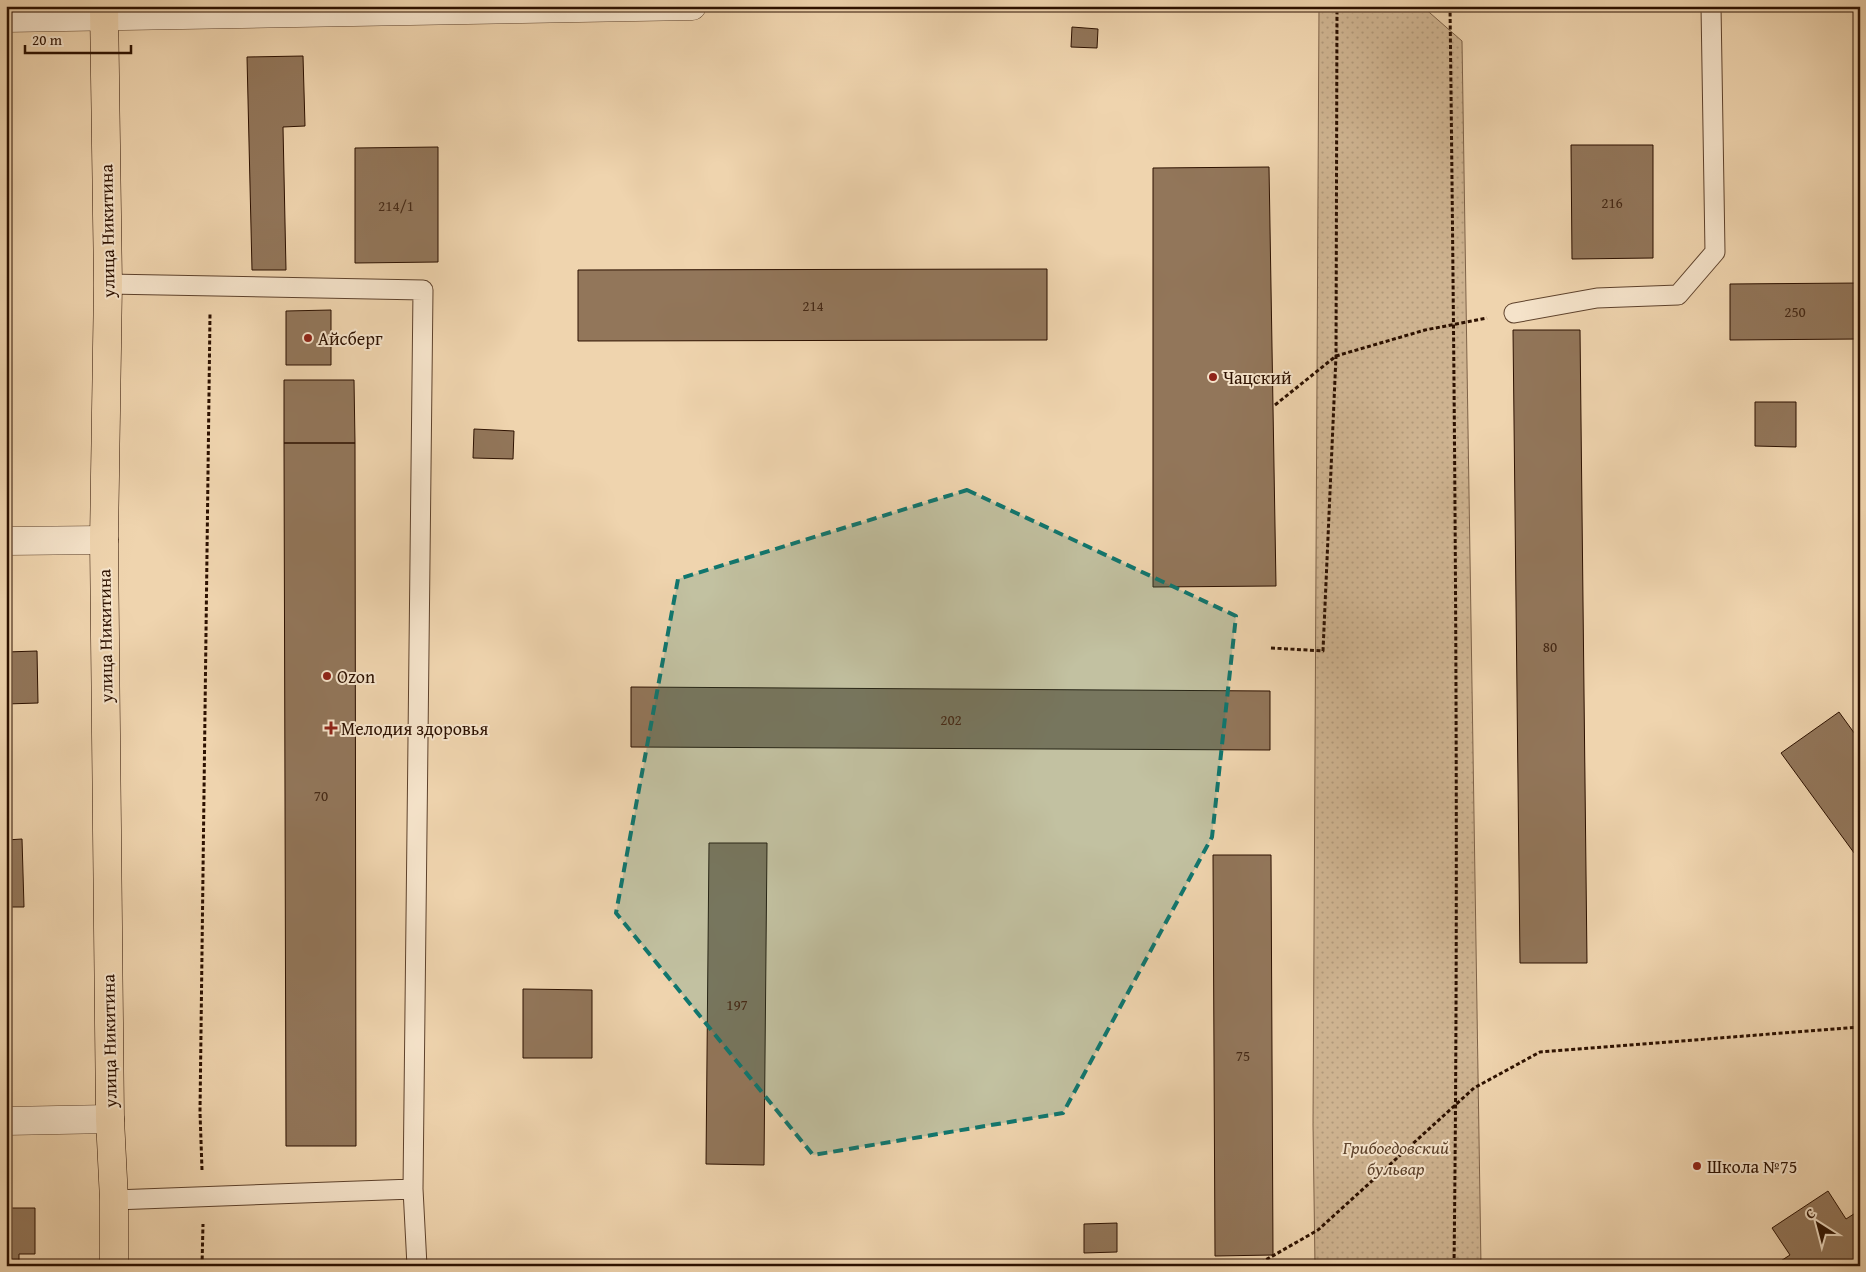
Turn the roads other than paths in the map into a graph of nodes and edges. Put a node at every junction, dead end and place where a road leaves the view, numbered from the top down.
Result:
1 (692, 6) edge
2 (1711, 6) edge
3 (104, 11) edge
4 (6, 18) edge
5 (108, 284) junction
6 (1514, 313) road end
7 (104, 540) junction
8 (6, 542) edge
9 (110, 1119) junction
10 (6, 1121) edge
11 (412, 1189) junction
12 (114, 1200) junction
13 (114, 1266) edge
14 (417, 1266) edge

1 - 3 street
2 - 6 lane
3 - 4 street
3 - 5 main road, улица Никитина
5 - 7 main road, улица Никитина
5 - 11 lane
7 - 8 street
7 - 9 main road, улица Никитина
9 - 10 street
9 - 12 main road, улица Никитина
11 - 12 lane
11 - 14 lane
12 - 13 main road, улица Никитина

